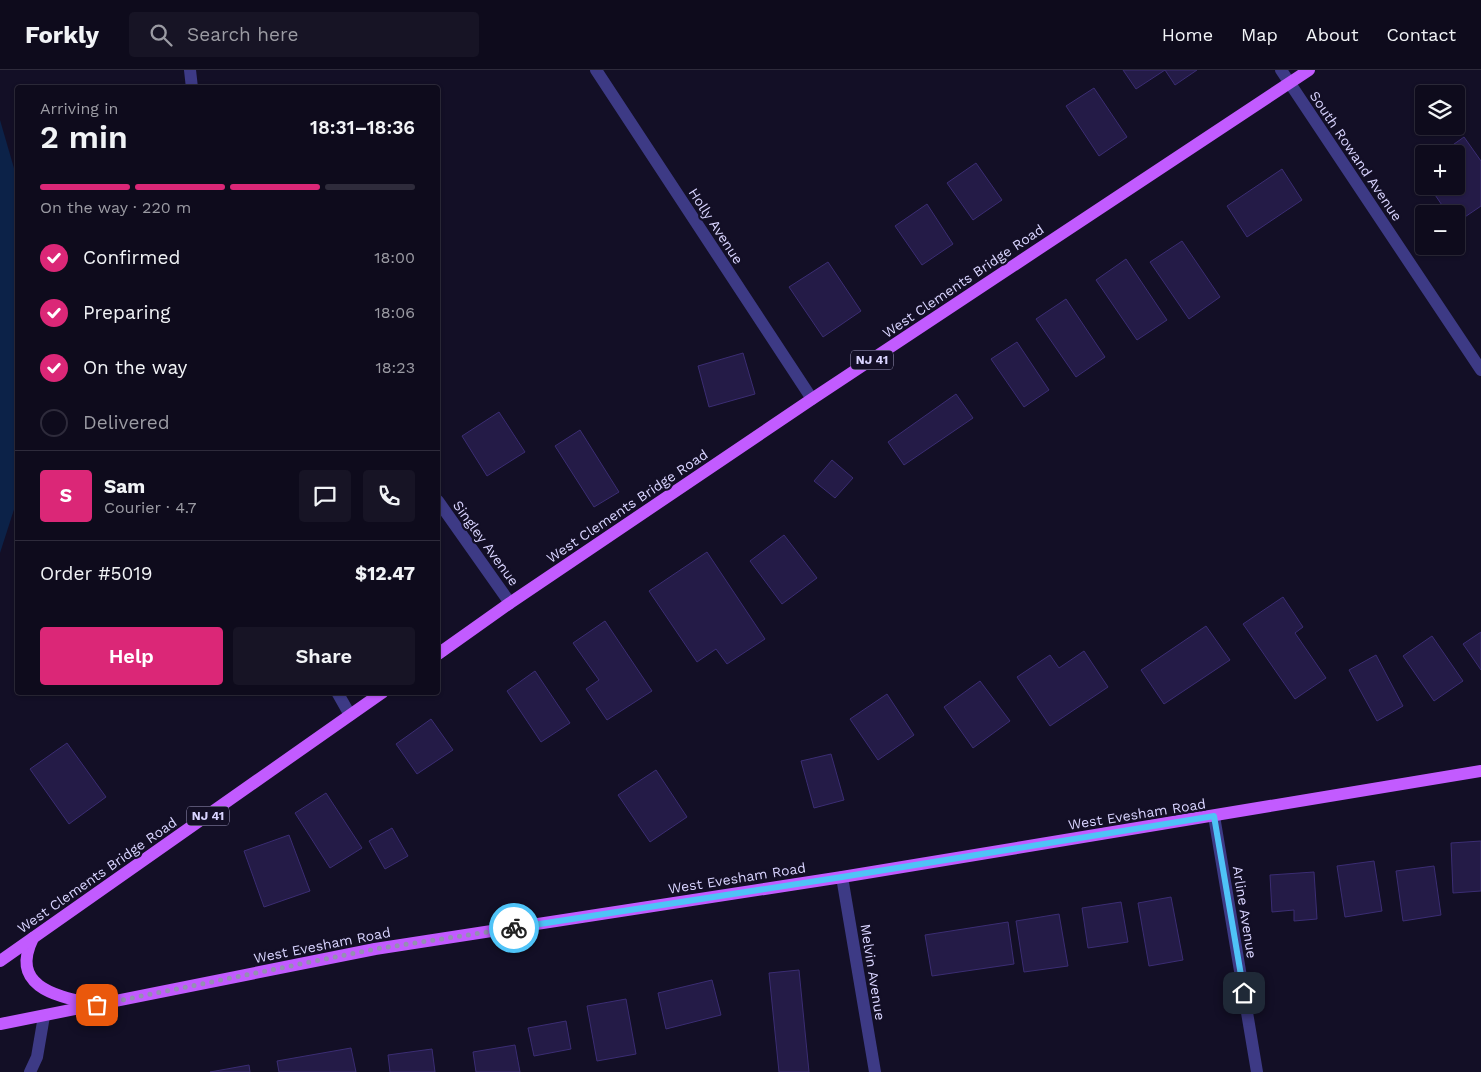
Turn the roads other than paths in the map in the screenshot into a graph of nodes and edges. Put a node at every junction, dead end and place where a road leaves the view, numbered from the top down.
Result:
1 (190, 70) edge
2 (596, 70) edge
3 (1281, 70) edge
4 (1309, 70) edge
5 (1290, 83) junction
6 (192, 85) edge
7 (1481, 370) edge
8 (812, 399) junction
9 (440, 503) edge
10 (510, 602) junction
11 (440, 653) edge
12 (339, 695) edge
13 (379, 695) edge
14 (350, 715) junction
15 (1481, 771) edge
16 (1214, 816) junction
17 (842, 877) junction
18 (33, 938) junction
19 (0, 961) edge
20 (97, 1005) junction
21 (44, 1016) junction
22 (0, 1024) edge
23 (30, 1072) edge
24 (875, 1072) edge
25 (1257, 1072) edge

1 - 6 street
2 - 8 street, Holly Avenue
3 - 5 street, South Rowand Avenue
4 - 5 main road, West Clements Bridge Road / NJ 41
5 - 7 street, South Rowand Avenue
5 - 8 main road, West Clements Bridge Road / NJ 41
8 - 10 main road, West Clements Bridge Road / NJ 41
9 - 10 street, Singley Avenue
10 - 11 main road, West Clements Bridge Road / NJ 41
12 - 14 street
13 - 14 main road, West Clements Bridge Road / NJ 41
14 - 18 main road, West Clements Bridge Road / NJ 41
15 - 16 main road, West Evesham Road
16 - 17 main road, West Evesham Road
16 - 25 street, Arline Avenue
17 - 20 main road, West Evesham Road
17 - 24 street, Melvin Avenue
18 - 19 main road, West Clements Bridge Road / NJ 41
18 - 20 main road
20 - 21 main road, West Evesham Road
21 - 22 main road, West Evesham Road
21 - 23 street

